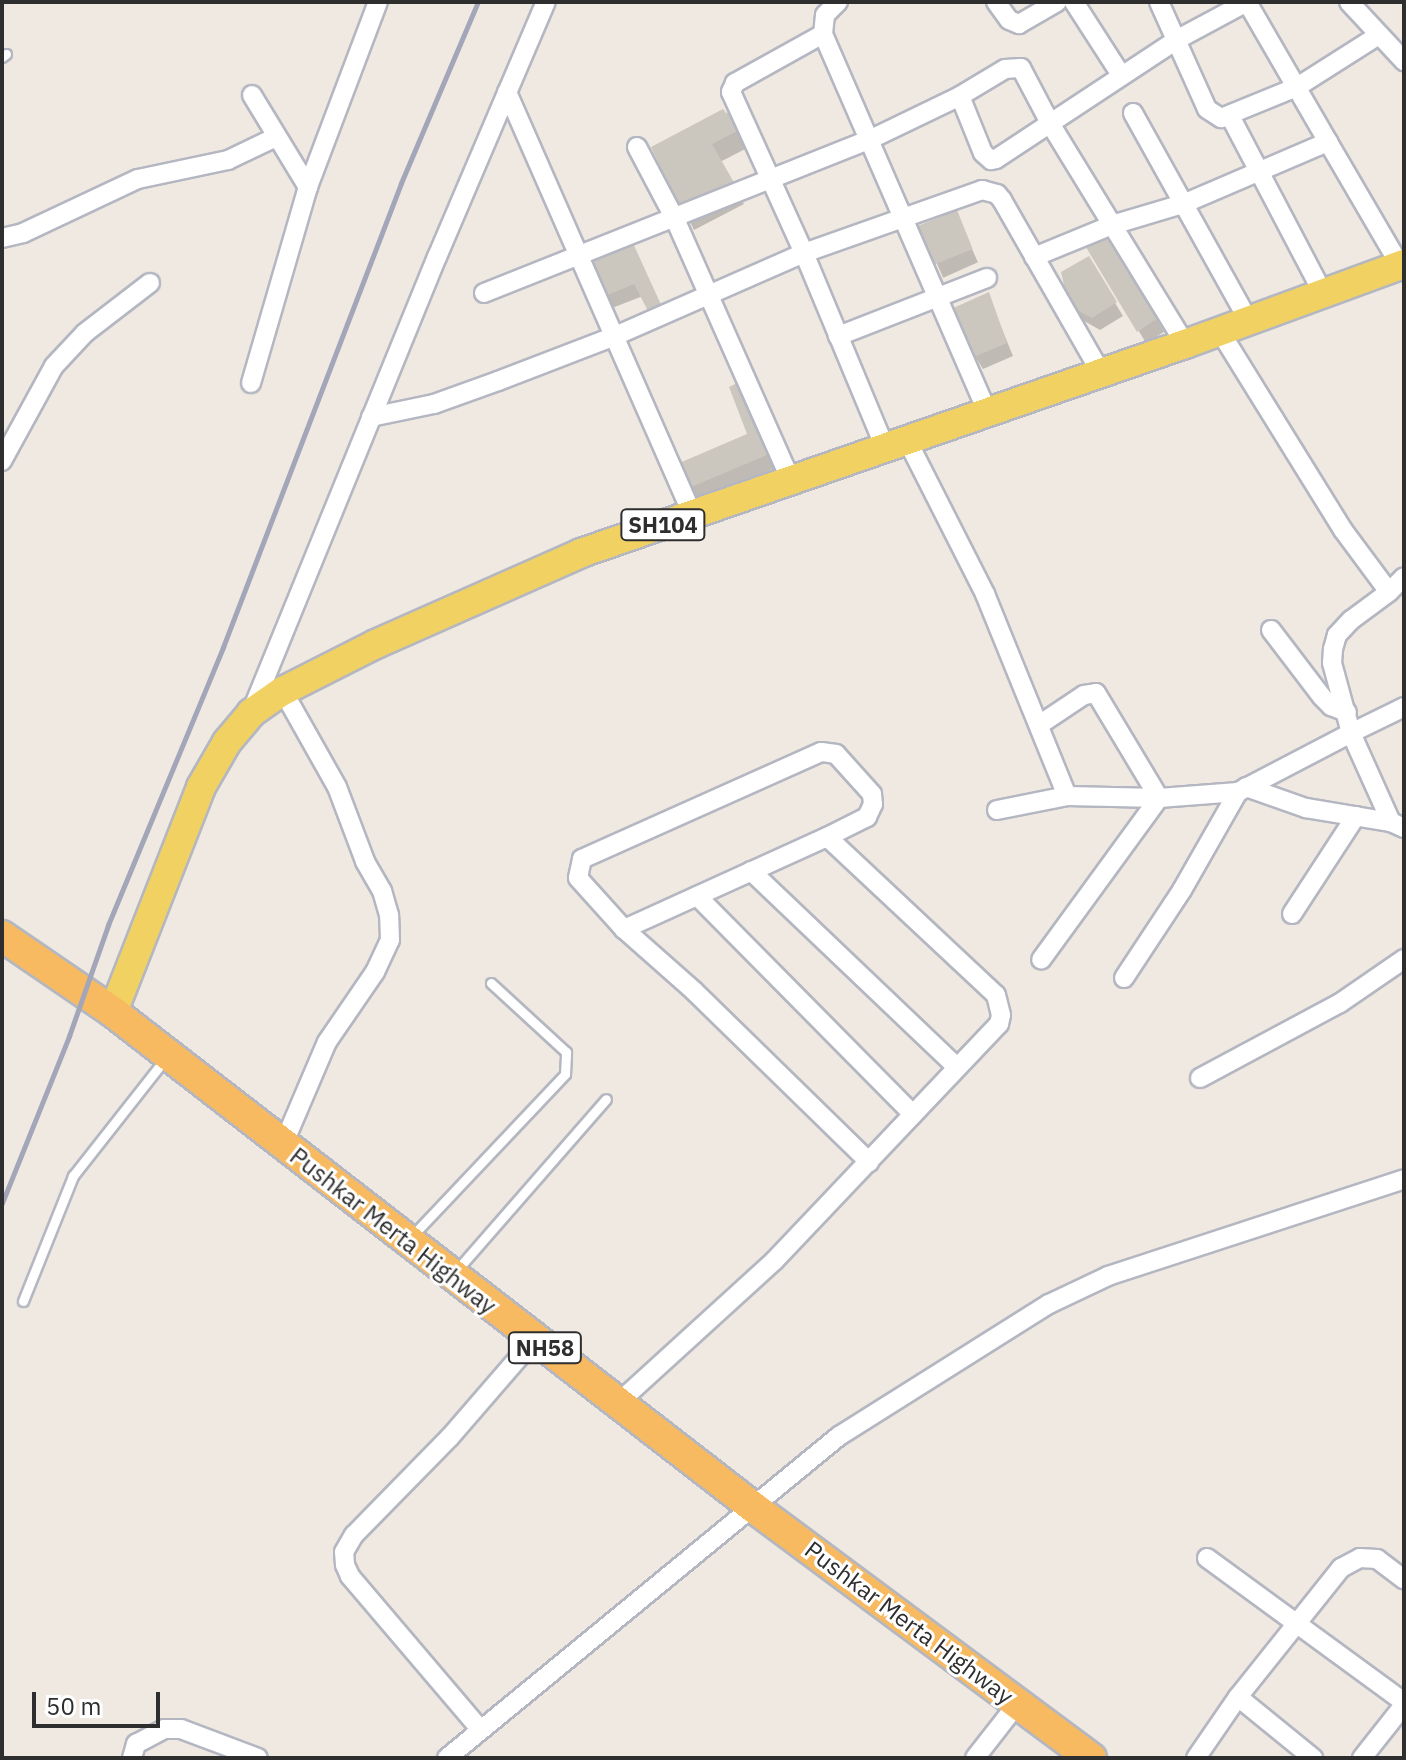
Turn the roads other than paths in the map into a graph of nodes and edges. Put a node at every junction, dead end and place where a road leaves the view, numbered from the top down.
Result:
1 (378, 2) edge
2 (546, 2) edge
3 (838, 2) edge
4 (996, 2) edge
5 (1057, 2) edge
6 (1074, 2) edge
7 (1159, 2) edge
8 (1247, 2) edge
9 (1349, 2) edge
10 (823, 34) junction
11 (1379, 35) junction
12 (1178, 39) junction
13 (1404, 61) edge
14 (1121, 75) junction
15 (1297, 87) junction
16 (507, 92) junction
17 (252, 95) dead end
18 (960, 96) junction
19 (1133, 113) dead end
20 (1230, 116) junction
21 (1051, 125) junction
22 (276, 137) junction
23 (869, 140) junction
24 (1328, 142) junction
25 (637, 147) dead end
26 (1258, 173) junction
27 (770, 178) junction
28 (308, 187) junction
29 (1183, 204) junction
30 (903, 217) junction
31 (675, 219) junction
32 (1112, 225) junction
33 (2, 238) edge
34 (804, 253) junction
35 (580, 256) junction
36 (1034, 257) junction
37 (1402, 265) edge
38 (987, 278) dead end
39 (150, 283) dead end
40 (484, 293) dead end
41 (1323, 293) junction
42 (709, 294) junction
43 (939, 299) junction
44 (1248, 320) junction
45 (1219, 330) junction
46 (615, 336) junction
47 (838, 336) junction
48 (1185, 344) junction
49 (1101, 373) junction
50 (251, 383) dead end
51 (988, 413) junction
52 (371, 417) junction
53 (896, 444) junction
54 (2, 461) edge
55 (791, 481) junction
56 (693, 515) junction
57 (1404, 577) edge
58 (1389, 592) junction
59 (1271, 630) dead end
60 (283, 691) junction
61 (1404, 707) edge
62 (1347, 712) junction
63 (251, 713) junction
64 (1039, 725) junction
65 (1351, 733) junction
66 (1242, 790) junction
67 (1067, 796) junction
68 (1159, 798) junction
69 (997, 810) dead end
70 (1356, 816) junction
71 (1398, 825) edge
72 (827, 837) junction
73 (751, 871) junction
74 (697, 896) junction
75 (1292, 914) dead end
76 (624, 929) junction
77 (2, 936) edge
78 (1404, 959) edge
79 (1041, 960) dead end
80 (1124, 978) dead end
81 (491, 983) dead end
82 (113, 1012) junction
83 (168, 1055) junction
84 (956, 1066) junction
85 (1200, 1078) dead end
86 (606, 1099) dead end
87 (913, 1114) junction
88 (283, 1145) junction
89 (869, 1162) junction
90 (1404, 1179) edge
91 (407, 1241) junction
92 (451, 1276) junction
93 (23, 1301) dead end
94 (534, 1340) junction
95 (618, 1403) junction
96 (753, 1507) junction
97 (1207, 1558) dead end
98 (1404, 1579) edge
99 (1296, 1623) junction
100 (1238, 1697) junction
101 (1018, 1703) junction
102 (1404, 1704) edge
103 (480, 1729) junction
104 (132, 1758) edge
105 (258, 1758) edge
106 (447, 1758) edge
107 (975, 1758) edge
108 (1091, 1758) edge
109 (1196, 1758) edge
110 (1313, 1758) edge
111 (1362, 1758) edge

1 - 28 street
2 - 16 street
3 - 10 street
4 - 5 street
6 - 14 street
7 - 12 street
8 - 12 street
8 - 15 street
9 - 11 street
10 - 23 street
10 - 27 street
11 - 13 street
11 - 15 street
12 - 14 street
12 - 20 street
14 - 21 street
15 - 20 street
15 - 24 street
16 - 35 street
16 - 52 street
17 - 22 street
18 - 21 street
18 - 21 street
18 - 23 street
19 - 29 street
20 - 26 street
21 - 32 street
22 - 28 street
22 - 33 street
23 - 27 street
23 - 30 street
24 - 26 street
24 - 37 street
25 - 31 street
26 - 29 street
26 - 41 street
27 - 31 street
27 - 34 street
28 - 50 street
29 - 32 street
29 - 44 street
30 - 34 street
30 - 36 street
30 - 43 street
31 - 35 street
31 - 42 street
32 - 36 street
32 - 48 street
34 - 42 street
34 - 47 street
35 - 40 street
35 - 46 street
36 - 49 street
37 - 41 main road, SH104
38 - 43 street
39 - 54 street
41 - 44 main road, SH104
42 - 46 street
42 - 55 street
43 - 47 street
43 - 51 street
44 - 45 main road, SH104
45 - 48 main road, SH104
45 - 58 street
46 - 52 street
46 - 56 street
47 - 53 street
48 - 49 main road, SH104
49 - 51 main road, SH104
51 - 53 main road, SH104
52 - 63 street
53 - 55 main road, SH104
53 - 64 street
55 - 56 main road, SH104
56 - 60 main road, SH104
57 - 58 street
58 - 62 street
59 - 62 street
60 - 63 main road, SH104
60 - 88 street
61 - 65 street
62 - 65 street
63 - 82 main road, SH104
64 - 67 street
64 - 68 street
65 - 66 street
65 - 71 street
66 - 68 street
66 - 70 street
66 - 80 street
67 - 68 street
67 - 69 street
68 - 79 street
70 - 71 street
70 - 75 street
72 - 73 street
72 - 76 street
72 - 84 street
73 - 74 street
73 - 84 street
74 - 76 street
74 - 87 street
76 - 89 street
77 - 82 highway, Pushkar Merta Highway / NH58
78 - 85 street
81 - 91 lane
82 - 83 highway, Pushkar Merta Highway / NH58
83 - 88 highway, Pushkar Merta Highway / NH58
83 - 93 lane
84 - 87 street
86 - 92 lane
87 - 89 street
88 - 91 highway, Pushkar Merta Highway / NH58
89 - 95 street
90 - 96 street
91 - 92 highway, Pushkar Merta Highway / NH58
92 - 94 highway, Pushkar Merta Highway / NH58
94 - 95 highway, Pushkar Merta Highway / NH58
94 - 103 street
95 - 96 highway, Pushkar Merta Highway / NH58
96 - 101 highway, Pushkar Merta Highway / NH58
96 - 103 street
97 - 99 street
98 - 99 street
99 - 100 street
99 - 102 street
100 - 109 street
100 - 110 street
101 - 107 street
101 - 108 highway, Pushkar Merta Highway / NH58
102 - 111 street
103 - 106 street
104 - 105 street

